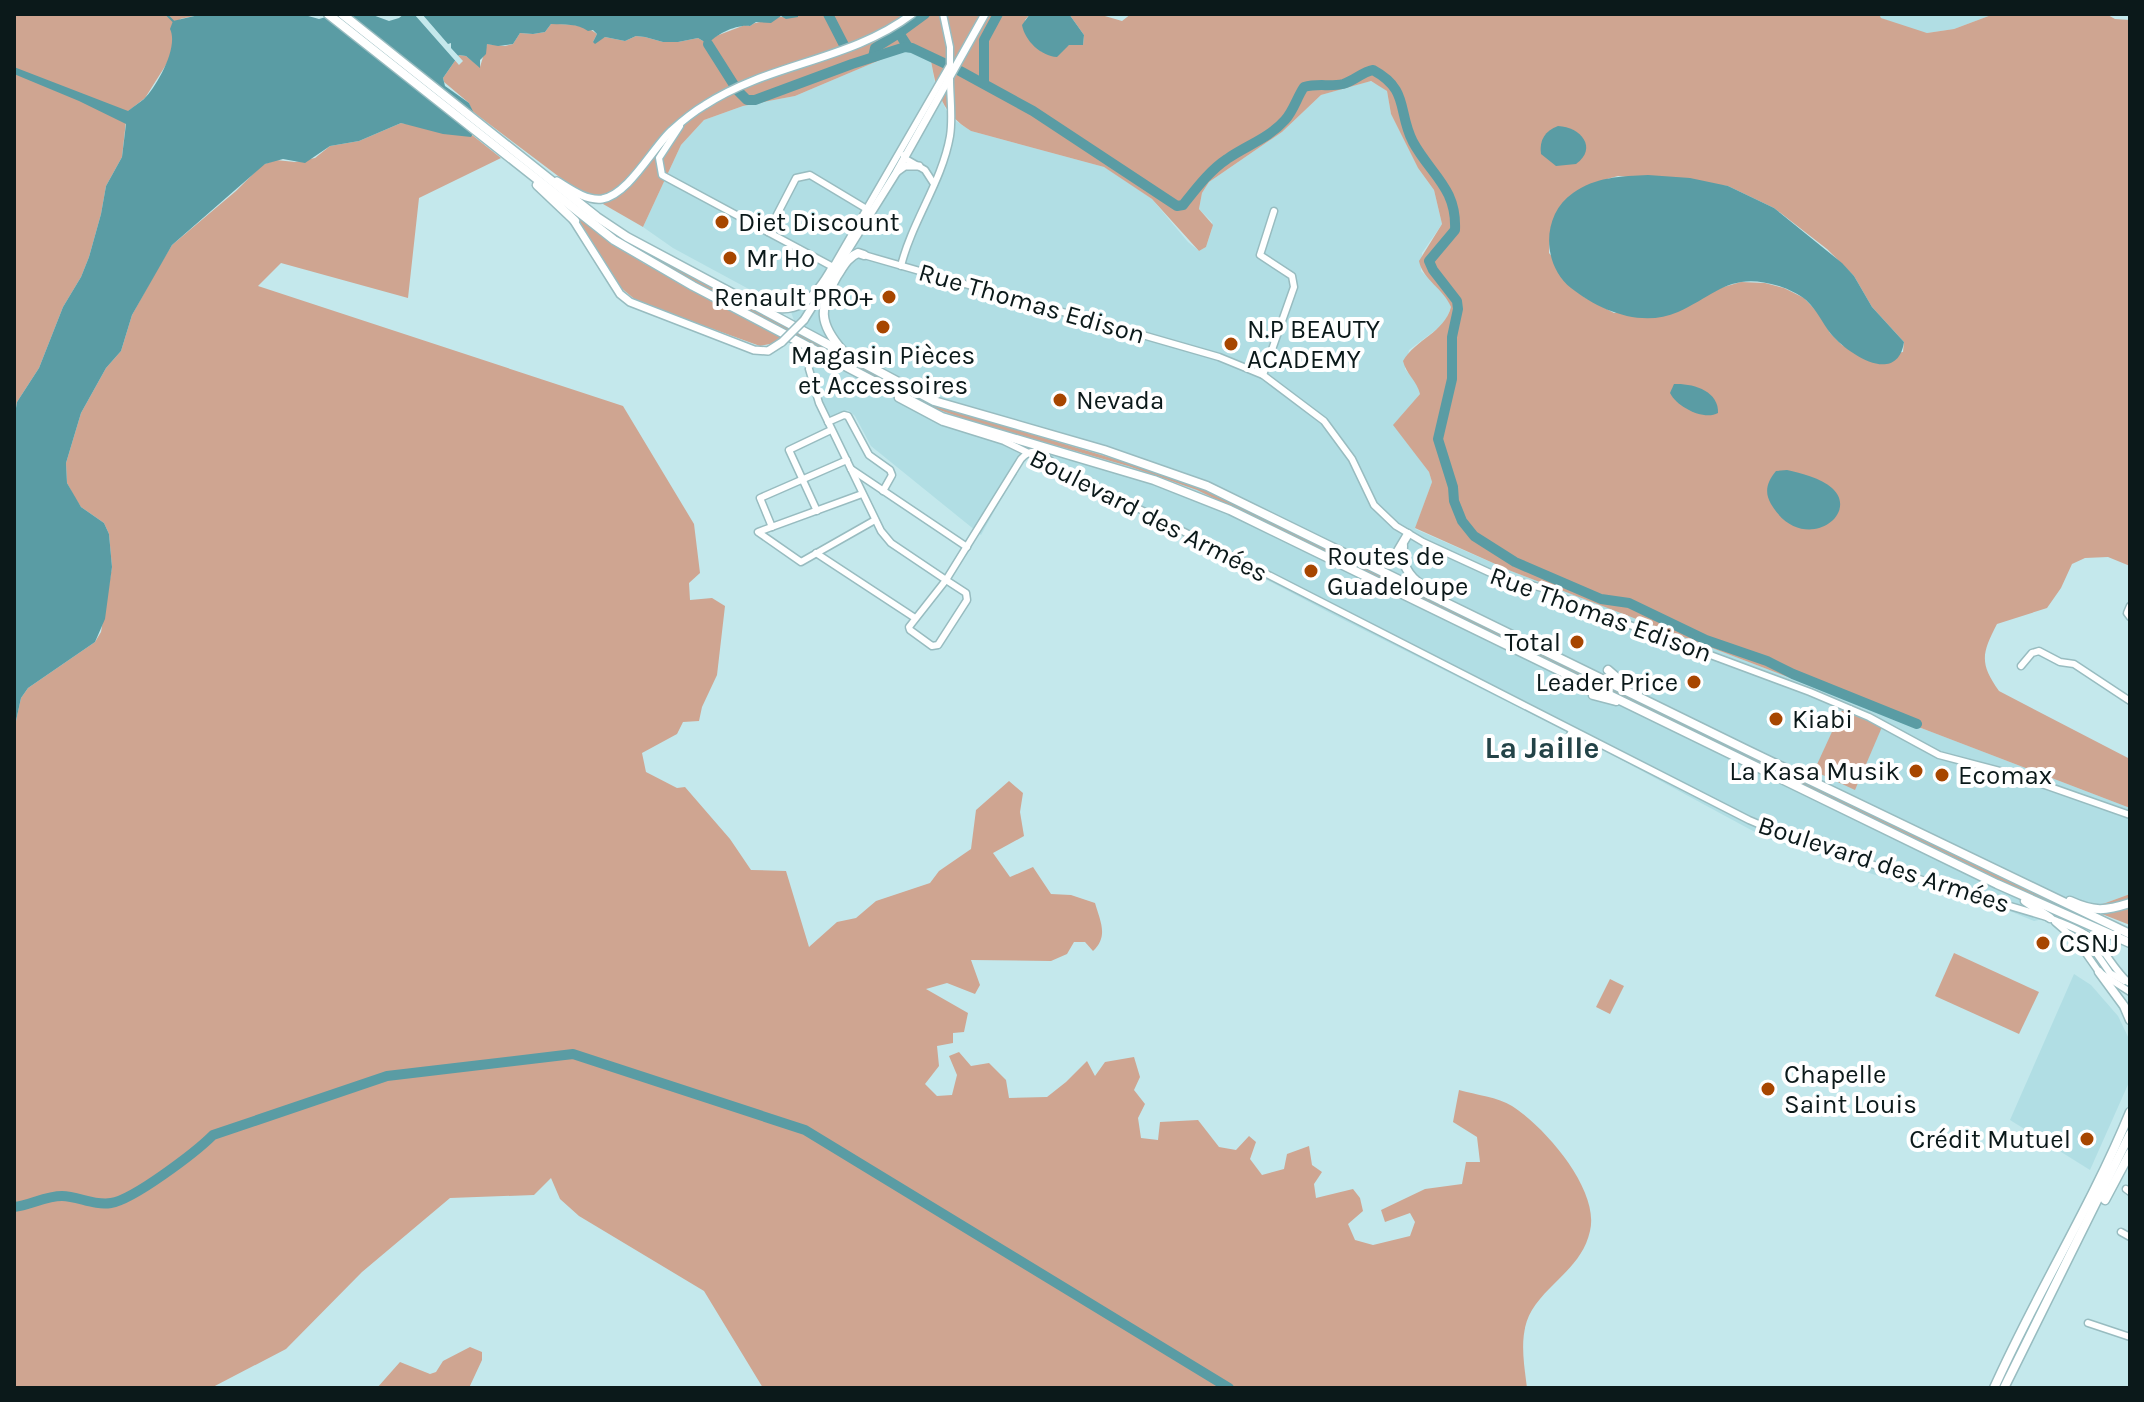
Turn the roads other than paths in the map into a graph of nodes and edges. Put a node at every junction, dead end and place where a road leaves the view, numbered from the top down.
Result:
1 (342, 14) edge
2 (912, 14) edge
3 (943, 14) edge
4 (985, 14) edge
5 (327, 15) edge
6 (946, 80) junction
7 (688, 117) junction
8 (905, 142) junction
9 (499, 146) junction
10 (904, 158) junction
11 (535, 166) junction
12 (919, 166) junction
13 (896, 173) junction
14 (535, 177) junction
15 (934, 184) junction
16 (870, 211) junction
17 (1274, 211) dead end
18 (575, 221) junction
19 (768, 232) junction
20 (864, 255) joint
21 (901, 266) junction
22 (833, 267) junction
23 (688, 270) junction
24 (847, 355) junction
25 (809, 369) dead end
26 (1263, 375) junction
27 (879, 385) junction
28 (828, 422) junction
29 (831, 430) junction
30 (1026, 453) junction
31 (847, 460) junction
32 (851, 469) junction
33 (802, 480) junction
34 (883, 491) junction
35 (862, 494) junction
36 (817, 511) junction
37 (875, 520) junction
38 (1292, 526) junction
39 (772, 527) junction
40 (1408, 534) junction
41 (1403, 545) junction
42 (967, 547) junction
43 (816, 553) junction
44 (946, 580) junction
45 (2130, 606) edge
46 (1475, 616) junction
47 (2130, 617) edge
48 (915, 618) junction
49 (1494, 626) junction
50 (1491, 636) junction
51 (1561, 649) dead end
52 (2021, 666) dead end
53 (1608, 670) dead end
54 (1560, 679) dead end
55 (1593, 695) dead end
56 (2130, 701) edge
57 (1642, 710) junction
58 (1681, 718) junction
59 (1572, 731) junction
60 (1560, 754) dead end
61 (2130, 815) edge
62 (2003, 874) junction
63 (1997, 884) junction
64 (2130, 903) edge
65 (2033, 914) junction
66 (2050, 918) junction
67 (2130, 934) edge
68 (2075, 940) junction
69 (2130, 943) edge
70 (2090, 957) junction
71 (2102, 960) junction
72 (2099, 972) junction
73 (2129, 982) edge
74 (2130, 992) edge
75 (2130, 1020) edge
76 (2130, 1112) edge
77 (2130, 1134) edge
78 (2130, 1153) edge
79 (2121, 1232) dead end
80 (2130, 1237) edge
81 (2056, 1283) junction
82 (2088, 1323) dead end
83 (2130, 1337) edge
84 (1994, 1388) edge
85 (2004, 1388) edge

1 - 9 highway
2 - 7 main road
3 - 6 street
4 - 6 main road
5 - 9 highway
6 - 8 street
6 - 10 main road
6 - 15 street, Rue Thomas Edison
7 - 11 main road
7 - 19 street
8 - 10 street
8 - 16 street
9 - 11 highway
9 - 14 highway
9 - 18 highway
10 - 12 street
10 - 13 main road
11 - 23 highway
12 - 13 main road
12 - 15 street
13 - 16 main road
14 - 18 main road
14 - 27 highway
15 - 21 street, Rue Thomas Edison
16 - 18 main road, bridge
16 - 19 street
16 - 22 street
17 - 26 street
19 - 22 street
20 - 21 street, Rue Thomas Edison
20 - 24 highway
21 - 26 street, Rue Thomas Edison
22 - 23 highway
23 - 24 highway
24 - 38 highway
25 - 28 street
26 - 40 street, Rue Thomas Edison
27 - 30 street, Boulevard des Armées
27 - 50 highway
28 - 29 street
28 - 34 street
29 - 31 street
29 - 33 street
30 - 42 street
30 - 59 street, Boulevard des Armées
31 - 32 street
31 - 33 street
32 - 34 street
32 - 35 street
33 - 36 street
33 - 39 street
34 - 42 street
35 - 36 street
35 - 37 street
36 - 39 street
37 - 43 street
37 - 44 street
38 - 41 highway
38 - 46 highway
39 - 43 street
40 - 41 highway
40 - 61 street, Rue Thomas Edison
41 - 46 highway
42 - 44 street
43 - 48 street
44 - 48 street
44 - 48 street
45 - 47 street
46 - 49 highway
49 - 51 highway
49 - 58 highway
50 - 54 highway
50 - 57 highway
52 - 56 street
53 - 58 highway
55 - 57 highway
57 - 63 highway
58 - 62 highway
59 - 60 street
59 - 65 street, Boulevard des Armées
62 - 64 highway
62 - 67 highway
63 - 66 highway
63 - 69 highway
65 - 66 street, Boulevard des Armées
65 - 68 street, Boulevard des Armées
66 - 68 street
66 - 73 street, Boulevard des Armées
68 - 70 street
68 - 71 street
70 - 71 street
70 - 72 street
71 - 73 street
72 - 74 street
72 - 75 highway
76 - 84 highway
77 - 81 highway
78 - 81 highway
79 - 80 street
81 - 85 highway
82 - 83 street

